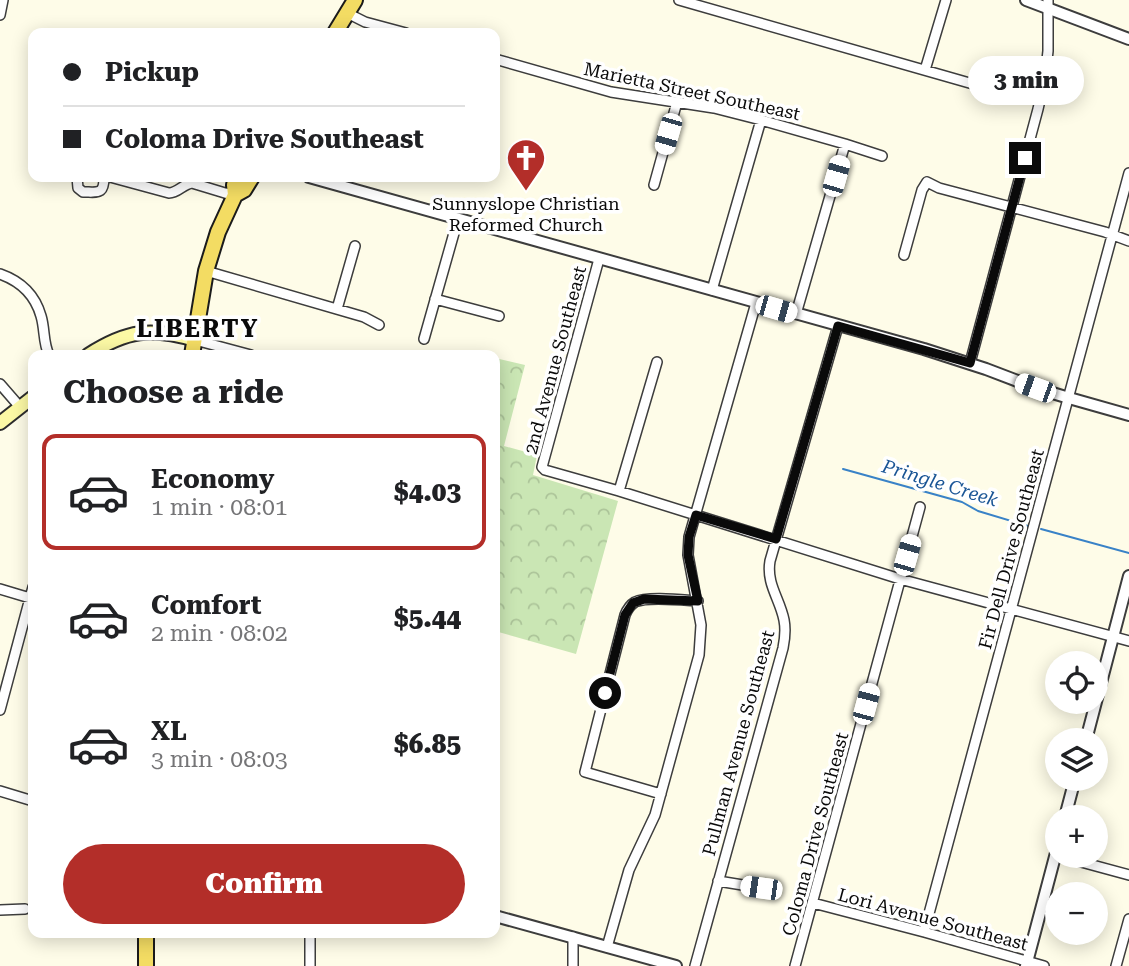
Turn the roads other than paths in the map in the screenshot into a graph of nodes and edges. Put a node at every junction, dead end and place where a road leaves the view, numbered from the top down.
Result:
1 (3, 0) edge
2 (679, 0) edge
3 (946, 0) edge
4 (1026, 0) edge
5 (1048, 4) edge
6 (351, 7) edge
7 (0, 15) edge
8 (338, 28) edge
9 (387, 28) edge
10 (1129, 39) edge
11 (500, 60) edge
12 (925, 70) junction
13 (973, 84) dead end
14 (677, 102) junction
15 (761, 120) junction
16 (845, 144) junction
17 (881, 156) dead end
18 (1129, 173) edge
19 (77, 182) edge
20 (104, 182) edge
21 (128, 182) edge
22 (235, 182) edge
23 (249, 182) edge
24 (327, 182) edge
25 (654, 185) dead end
26 (235, 195) junction
27 (1012, 208) junction
28 (458, 219) junction
29 (1112, 236) junction
30 (1129, 241) edge
31 (355, 246) dead end
32 (904, 255) dead end
33 (599, 259) junction
34 (206, 271) junction
35 (0, 274) edge
36 (712, 290) junction
37 (435, 299) junction
38 (756, 303) junction
39 (337, 309) junction
40 (796, 314) junction
41 (499, 316) dead end
42 (379, 325) dead end
43 (838, 326) junction
44 (424, 339) dead end
45 (195, 340) junction
46 (46, 350) edge
47 (96, 350) edge
48 (193, 350) edge
49 (232, 350) edge
50 (657, 362) dead end
51 (970, 363) junction
52 (0, 384) edge
53 (1069, 398) junction
54 (28, 401) edge
55 (20, 407) junction
56 (1129, 415) edge
57 (0, 422) edge
58 (619, 491) junction
59 (920, 507) dead end
60 (696, 515) junction
61 (776, 539) junction
62 (1129, 576) edge
63 (900, 579) junction
64 (0, 589) edge
65 (28, 597) edge
66 (698, 601) junction
67 (28, 605) edge
68 (1011, 609) junction
69 (1113, 636) junction
70 (1129, 640) edge
71 (0, 709) edge
72 (1089, 728) edge
73 (0, 792) edge
74 (661, 794) junction
75 (28, 800) edge
76 (1053, 868) edge
77 (1105, 868) edge
78 (1129, 875) edge
79 (718, 881) junction
80 (761, 888) dead end
81 (813, 903) junction
82 (25, 909) dead end
83 (0, 910) edge
84 (500, 917) edge
85 (1129, 919) edge
86 (924, 932) junction
87 (573, 937) junction
88 (146, 938) edge
89 (310, 938) edge
90 (607, 947) junction
91 (1027, 964) edge
92 (146, 966) edge
93 (310, 966) edge
94 (573, 966) edge
95 (676, 966) edge
96 (695, 966) edge
97 (795, 966) edge
98 (1044, 966) edge
99 (1116, 966) edge

1 - 7 street
2 - 12 street
3 - 12 street
4 - 5 street
5 - 10 street
5 - 27 street
6 - 8 main road
6 - 9 street
11 - 14 street, Marietta Street Southeast
12 - 13 street
14 - 15 street, Marietta Street Southeast
14 - 25 street
15 - 16 street, Marietta Street Southeast
15 - 36 street
16 - 17 street, Marietta Street Southeast
16 - 40 street
18 - 29 street, Fir Dell Drive Southeast
19 - 20 street
21 - 26 street
22 - 26 main road
23 - 26 main road
24 - 28 street
26 - 34 main road
27 - 29 street
27 - 32 street
27 - 51 street
28 - 33 street
28 - 37 street
29 - 30 street
29 - 53 street, Fir Dell Drive Southeast
31 - 39 street
33 - 36 street
33 - 58 street, 2nd Avenue Southeast
34 - 39 street
34 - 45 main road
35 - 46 street
36 - 38 street
37 - 41 street
37 - 44 street
38 - 40 street
38 - 60 street
39 - 42 street
40 - 43 street
43 - 51 street
43 - 61 street, Pullman Avenue Southeast
45 - 47 main road
45 - 48 main road
45 - 49 street
50 - 58 street
51 - 53 street
52 - 55 street
53 - 56 street
53 - 68 street, Fir Dell Drive Southeast
54 - 55 main road
55 - 57 main road
58 - 60 street
59 - 63 street, Coloma Drive Southeast
60 - 61 street
60 - 66 street
61 - 63 street
61 - 79 street, Pullman Avenue Southeast
62 - 69 street
63 - 68 street
63 - 81 street, Coloma Drive Southeast
64 - 65 street
66 - 74 street
66 - 74 street
67 - 71 street
68 - 69 street
68 - 86 street, Fir Dell Drive Southeast
69 - 70 street
69 - 72 street
73 - 75 street
74 - 90 street
76 - 91 street
77 - 78 street
79 - 80 street
79 - 96 street, Pullman Avenue Southeast
81 - 86 street, Lori Avenue Southeast
81 - 97 street, Coloma Drive Southeast
82 - 83 street
84 - 87 street
85 - 99 street
86 - 91 street, Lori Avenue Southeast
87 - 90 street
87 - 94 street
88 - 92 main road
89 - 93 street
90 - 95 street
91 - 98 street, Lori Avenue Southeast

